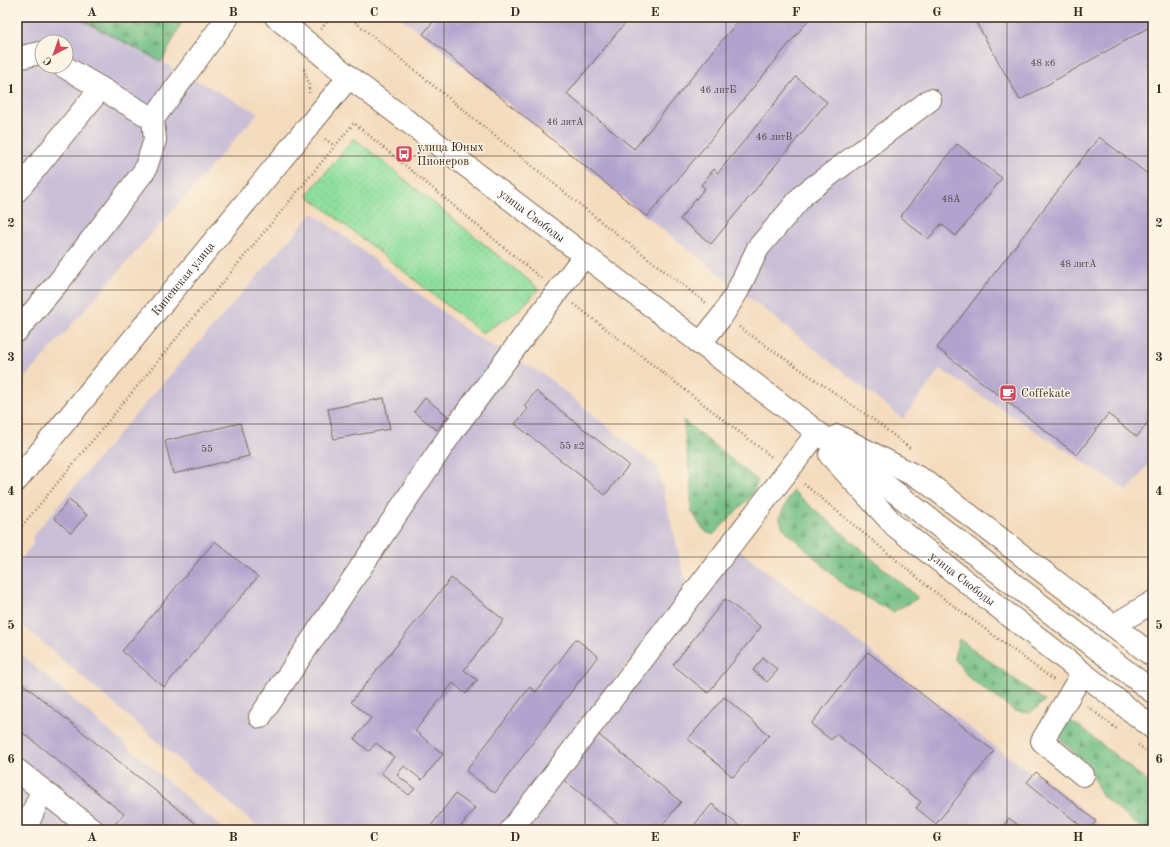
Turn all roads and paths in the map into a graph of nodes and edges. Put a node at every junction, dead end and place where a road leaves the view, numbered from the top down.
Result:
1 (228, 17) edge
2 (276, 17) edge
3 (349, 17) edge
4 (34, 54) edge
5 (17, 58) edge
6 (301, 66) dead end
7 (74, 73) edge
8 (349, 77) junction
9 (101, 88) junction
10 (308, 97) dead end
11 (930, 100) dead end
12 (153, 119) junction
13 (17, 191) edge
14 (584, 256) junction
15 (557, 291) junction
16 (722, 316) junction
17 (17, 331) edge
18 (700, 344) junction
19 (790, 411) junction
20 (874, 420) dead end
21 (814, 437) junction
22 (788, 470) junction
23 (17, 480) edge
24 (17, 532) edge
25 (1153, 602) edge
26 (1114, 625) junction
27 (1153, 656) edge
28 (1082, 674) junction
29 (1153, 692) edge
30 (1071, 693) junction
31 (260, 717) dead end
32 (1153, 728) edge
33 (1124, 734) dead end
34 (1135, 743) dead end
35 (1153, 756) edge
36 (17, 770) edge
37 (1083, 775) dead end
38 (42, 791) junction
39 (25, 830) edge
40 (93, 830) edge
41 (511, 830) edge

1 - 12 main road
2 - 8 main road, улица Свободы
3 - 16 path
4 - 5 main road
6 - 10 path
7 - 9 main road
8 - 14 main road, улица Свободы
8 - 23 main road, Кипенская улица
9 - 12 main road
9 - 13 main road
11 - 16 main road
12 - 17 main road
14 - 15 main road
14 - 18 main road, улица Свободы
15 - 22 path
15 - 24 path
15 - 31 main road
16 - 18 main road
16 - 20 path
18 - 19 main road, улица Свободы
19 - 21 main road, улица Свободы
19 - 26 main road, улица Свободы
19 - 29 main road, улица Свободы
21 - 22 main road
21 - 28 main road, улица Свободы
22 - 30 path
22 - 41 main road
25 - 26 main road
26 - 27 main road, улица Свободы
28 - 30 main road
28 - 32 main road, улица Свободы
30 - 33 path
30 - 37 main road
34 - 35 path
36 - 38 main road
38 - 39 main road
38 - 40 main road

